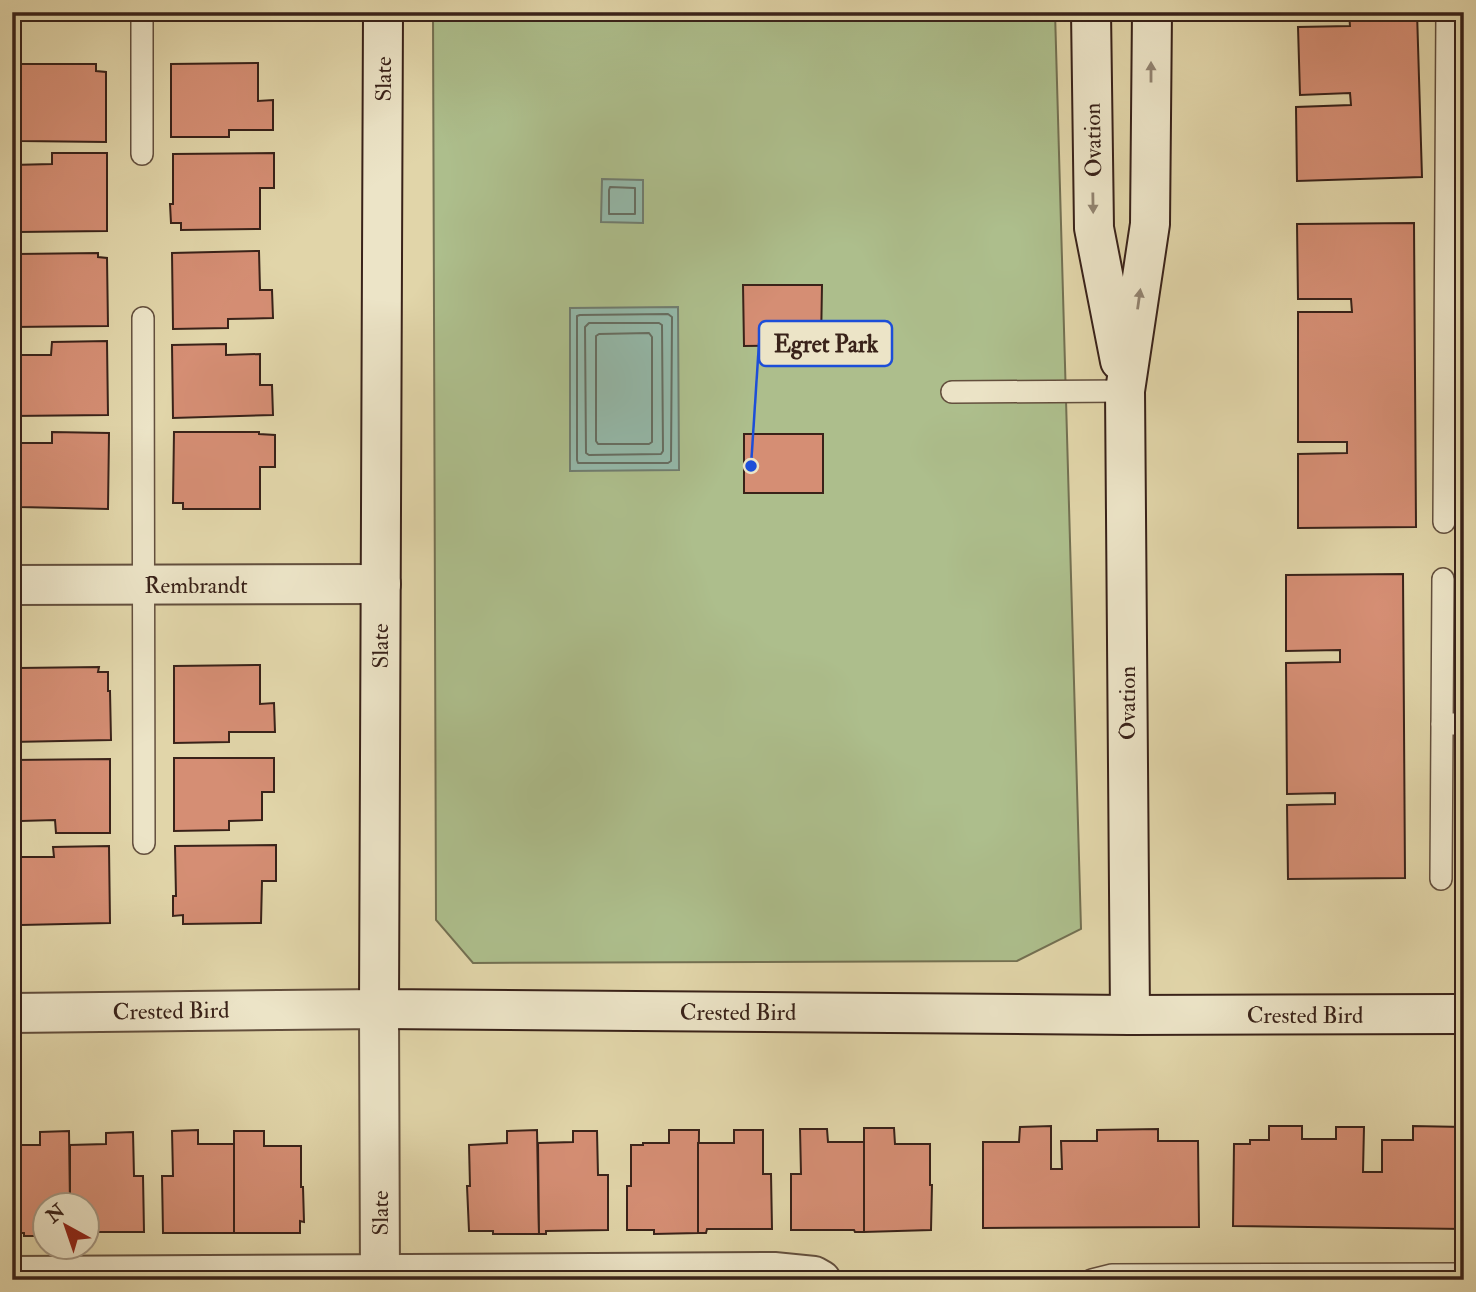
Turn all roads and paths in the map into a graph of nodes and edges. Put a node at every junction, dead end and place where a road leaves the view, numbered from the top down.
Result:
1 (142, 12) edge
2 (383, 12) edge
3 (1091, 12) edge
4 (1152, 12) edge
5 (1447, 12) edge
6 (142, 154) dead end
7 (143, 318) dead end
8 (1454, 350) edge
9 (1125, 391) junction
10 (952, 392) dead end
11 (1444, 522) dead end
12 (1443, 579) dead end
13 (381, 584) junction
14 (12, 585) edge
15 (143, 585) junction
16 (1442, 724) junction
17 (1464, 724) edge
18 (144, 843) dead end
19 (1441, 879) dead end
20 (379, 1009) junction
21 (12, 1013) edge
22 (1464, 1014) edge
23 (1130, 1015) junction
24 (1464, 1274) edge
25 (12, 1276) edge
26 (380, 1278) edge
27 (821, 1280) edge
28 (1093, 1280) edge

1 - 6 lane
2 - 13 street, Slate
3 -> 9 street, Ovation
9 -> 4 street, Ovation
5 - 8 lane
7 - 15 lane
8 - 11 lane
9 - 10 lane
9 - 23 street, Ovation
12 - 16 lane
13 - 15 street, Rembrandt
13 - 20 street, Slate
14 - 15 street, Rembrandt
15 - 18 lane
16 - 17 lane
16 - 19 lane
20 - 21 street, Crested Bird
20 - 23 street, Crested Bird
20 - 26 street, Slate
22 - 23 street, Crested Bird
24 - 28 lane
25 - 26 street
26 - 27 street

